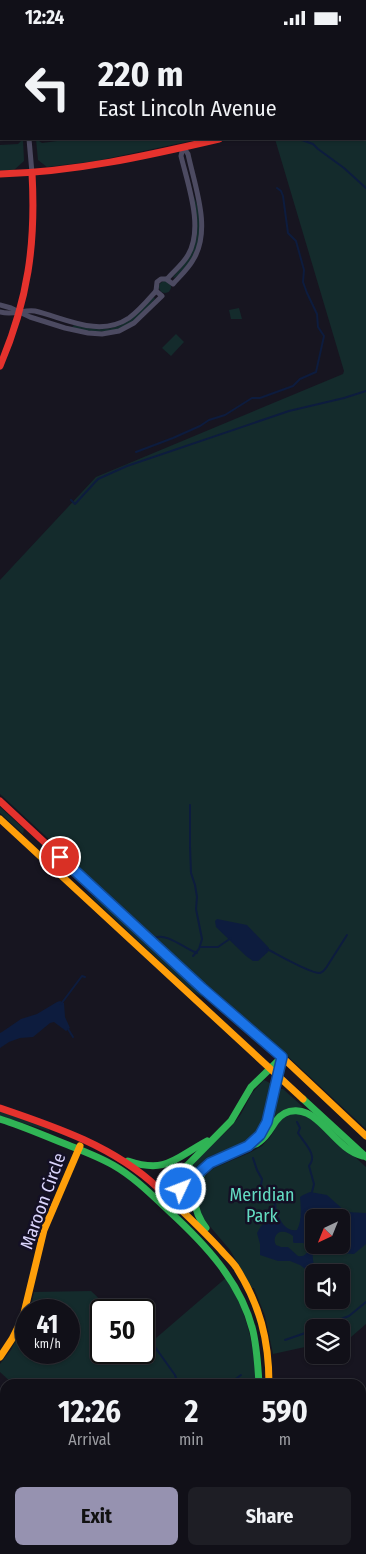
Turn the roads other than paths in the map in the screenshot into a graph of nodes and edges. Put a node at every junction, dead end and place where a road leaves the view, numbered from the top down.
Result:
1 (29, 140) edge
2 (214, 140) edge
3 (183, 147) junction
4 (32, 173) junction
5 (0, 174) edge
6 (167, 279) junction
7 (156, 291) junction
8 (0, 305) edge
9 (0, 312) edge
10 (20, 313) junction
11 (0, 366) edge
12 (0, 801) edge
13 (0, 819) edge
14 (282, 1057) junction
15 (269, 1068) junction
16 (277, 1075) junction
17 (0, 1108) edge
18 (0, 1119) edge
19 (366, 1136) edge
20 (83, 1139) junction
21 (212, 1139) junction
22 (248, 1146) junction
23 (79, 1149) junction
24 (118, 1156) junction
25 (365, 1157) edge
26 (210, 1163) junction
27 (162, 1191) junction
28 (169, 1198) junction
29 (159, 1201) junction
30 (236, 1266) junction
31 (0, 1357) edge
32 (259, 1379) edge
33 (269, 1379) edge

1 - 4 street
2 - 3 main road
3 - 4 main road
3 - 6 street
3 - 6 street
4 - 5 main road
4 - 10 main road
6 - 7 street
7 - 10 street
7 - 10 street
8 - 10 street
9 - 10 street
10 - 11 main road
12 - 14 main road
13 - 15 main road
14 - 15 main road
14 - 16 main road
14 - 19 main road
15 - 16 main road
15 - 21 main road
16 - 22 main road
16 - 25 main road
17 - 20 main road
18 - 23 main road
20 - 23 main road, Maroon Circle
20 - 24 main road
21 - 24 main road
21 - 27 main road
22 - 25 main road
22 - 26 main road
23 - 29 main road
23 - 31 main road, Maroon Circle
24 - 27 main road
26 - 28 main road
26 - 30 main road
27 - 28 main road
27 - 29 main road
28 - 29 main road
28 - 30 main road
29 - 32 main road
30 - 33 main road

